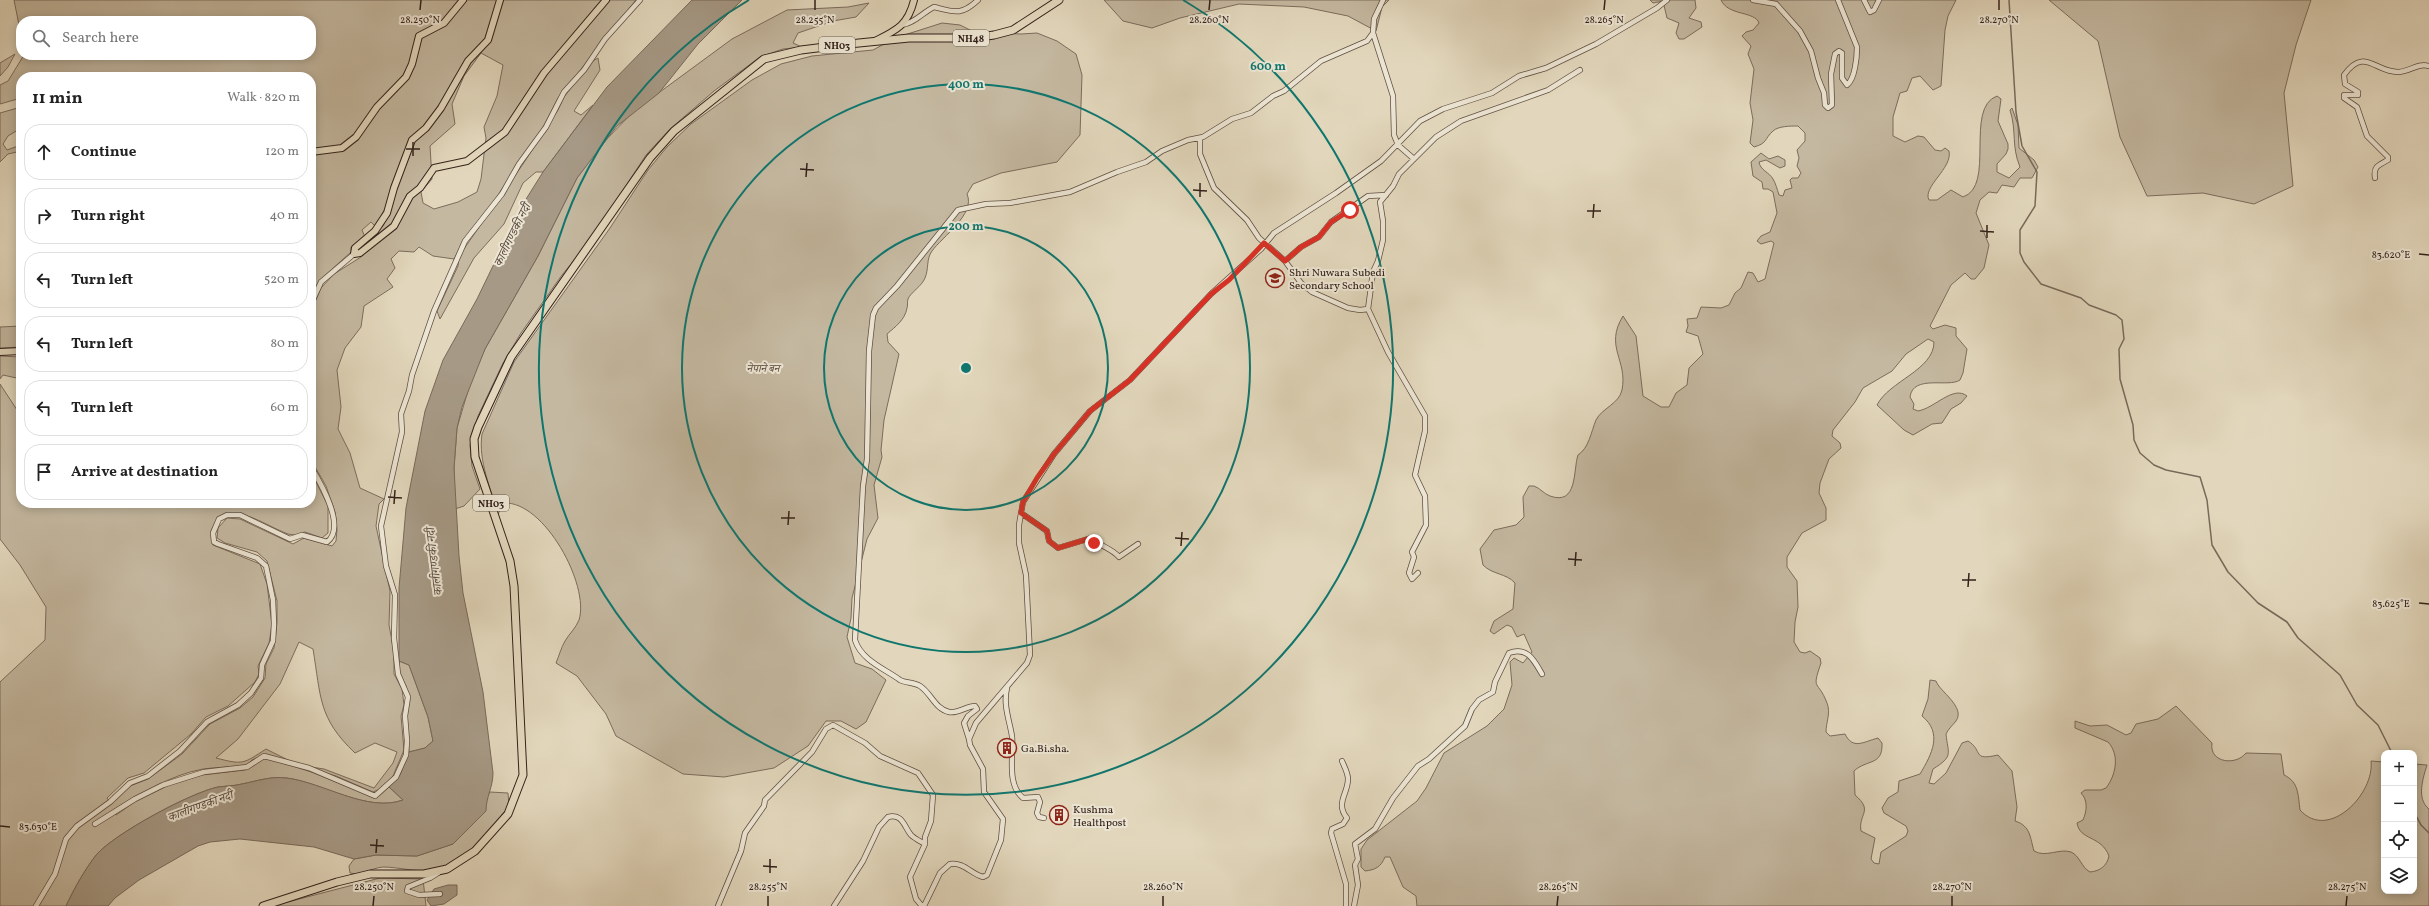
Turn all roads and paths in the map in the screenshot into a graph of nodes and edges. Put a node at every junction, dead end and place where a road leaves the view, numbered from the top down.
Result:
1 (463, 0) edge
2 (500, 0) edge
3 (606, 0) edge
4 (640, 0) edge
5 (914, 0) edge
6 (978, 0) edge
7 (1059, 0) edge
8 (1383, 0) edge
9 (1667, 0) edge
10 (1753, 0) edge
11 (1838, 0) edge
12 (1864, 0) edge
13 (1879, 0) edge
14 (902, 25) junction
15 (1373, 33) junction
16 (873, 42) junction
17 (2429, 66) edge
18 (1580, 70) dead end
19 (1200, 138) junction
20 (1398, 145) junction
21 (316, 152) edge
22 (1414, 159) junction
23 (2375, 178) dead end
24 (1386, 195) junction
25 (1264, 243) junction
26 (354, 254) junction
27 (1285, 261) junction
28 (316, 293) edge
29 (1368, 309) junction
30 (16, 351) edge
31 (0, 352) edge
32 (316, 476) edge
33 (1021, 513) junction
34 (1138, 544) dead end
35 (1418, 573) dead end
36 (1542, 674) dead end
37 (1007, 688) junction
38 (970, 738) junction
39 (1342, 761) dead end
40 (1044, 818) dead end
41 (95, 824) dead end
42 (925, 844) junction
43 (447, 869) junction
44 (440, 894) dead end
45 (36, 906) edge
46 (264, 906) edge
47 (718, 906) edge
48 (834, 906) edge
49 (923, 906) edge
50 (1346, 906) edge
51 (1354, 906) edge

1 - 21 main road
2 - 26 main road
3 - 26 main road
4 - 41 street
5 - 14 main road, NH03
6 - 14 street
7 - 16 highway, NH48
8 - 15 street
9 - 20 street
10 - 11 street
12 - 13 street
14 - 16 main road, NH03
15 - 19 street
15 - 20 street
16 - 43 highway, NH03
17 - 23 street
18 - 22 street
19 - 25 street
19 - 38 street
20 - 22 street
20 - 25 street
22 - 24 street
24 - 27 street
24 - 29 street
25 - 27 street
25 - 33 street
26 - 28 street
27 - 29 street
29 - 35 street
30 - 31 main road
32 - 45 street
33 - 34 street
33 - 37 street
36 - 51 street
37 - 38 street
37 - 40 street
38 - 49 street
39 - 50 street
42 - 47 street
42 - 48 street
42 - 49 street
43 - 44 street
43 - 46 highway, NH03

